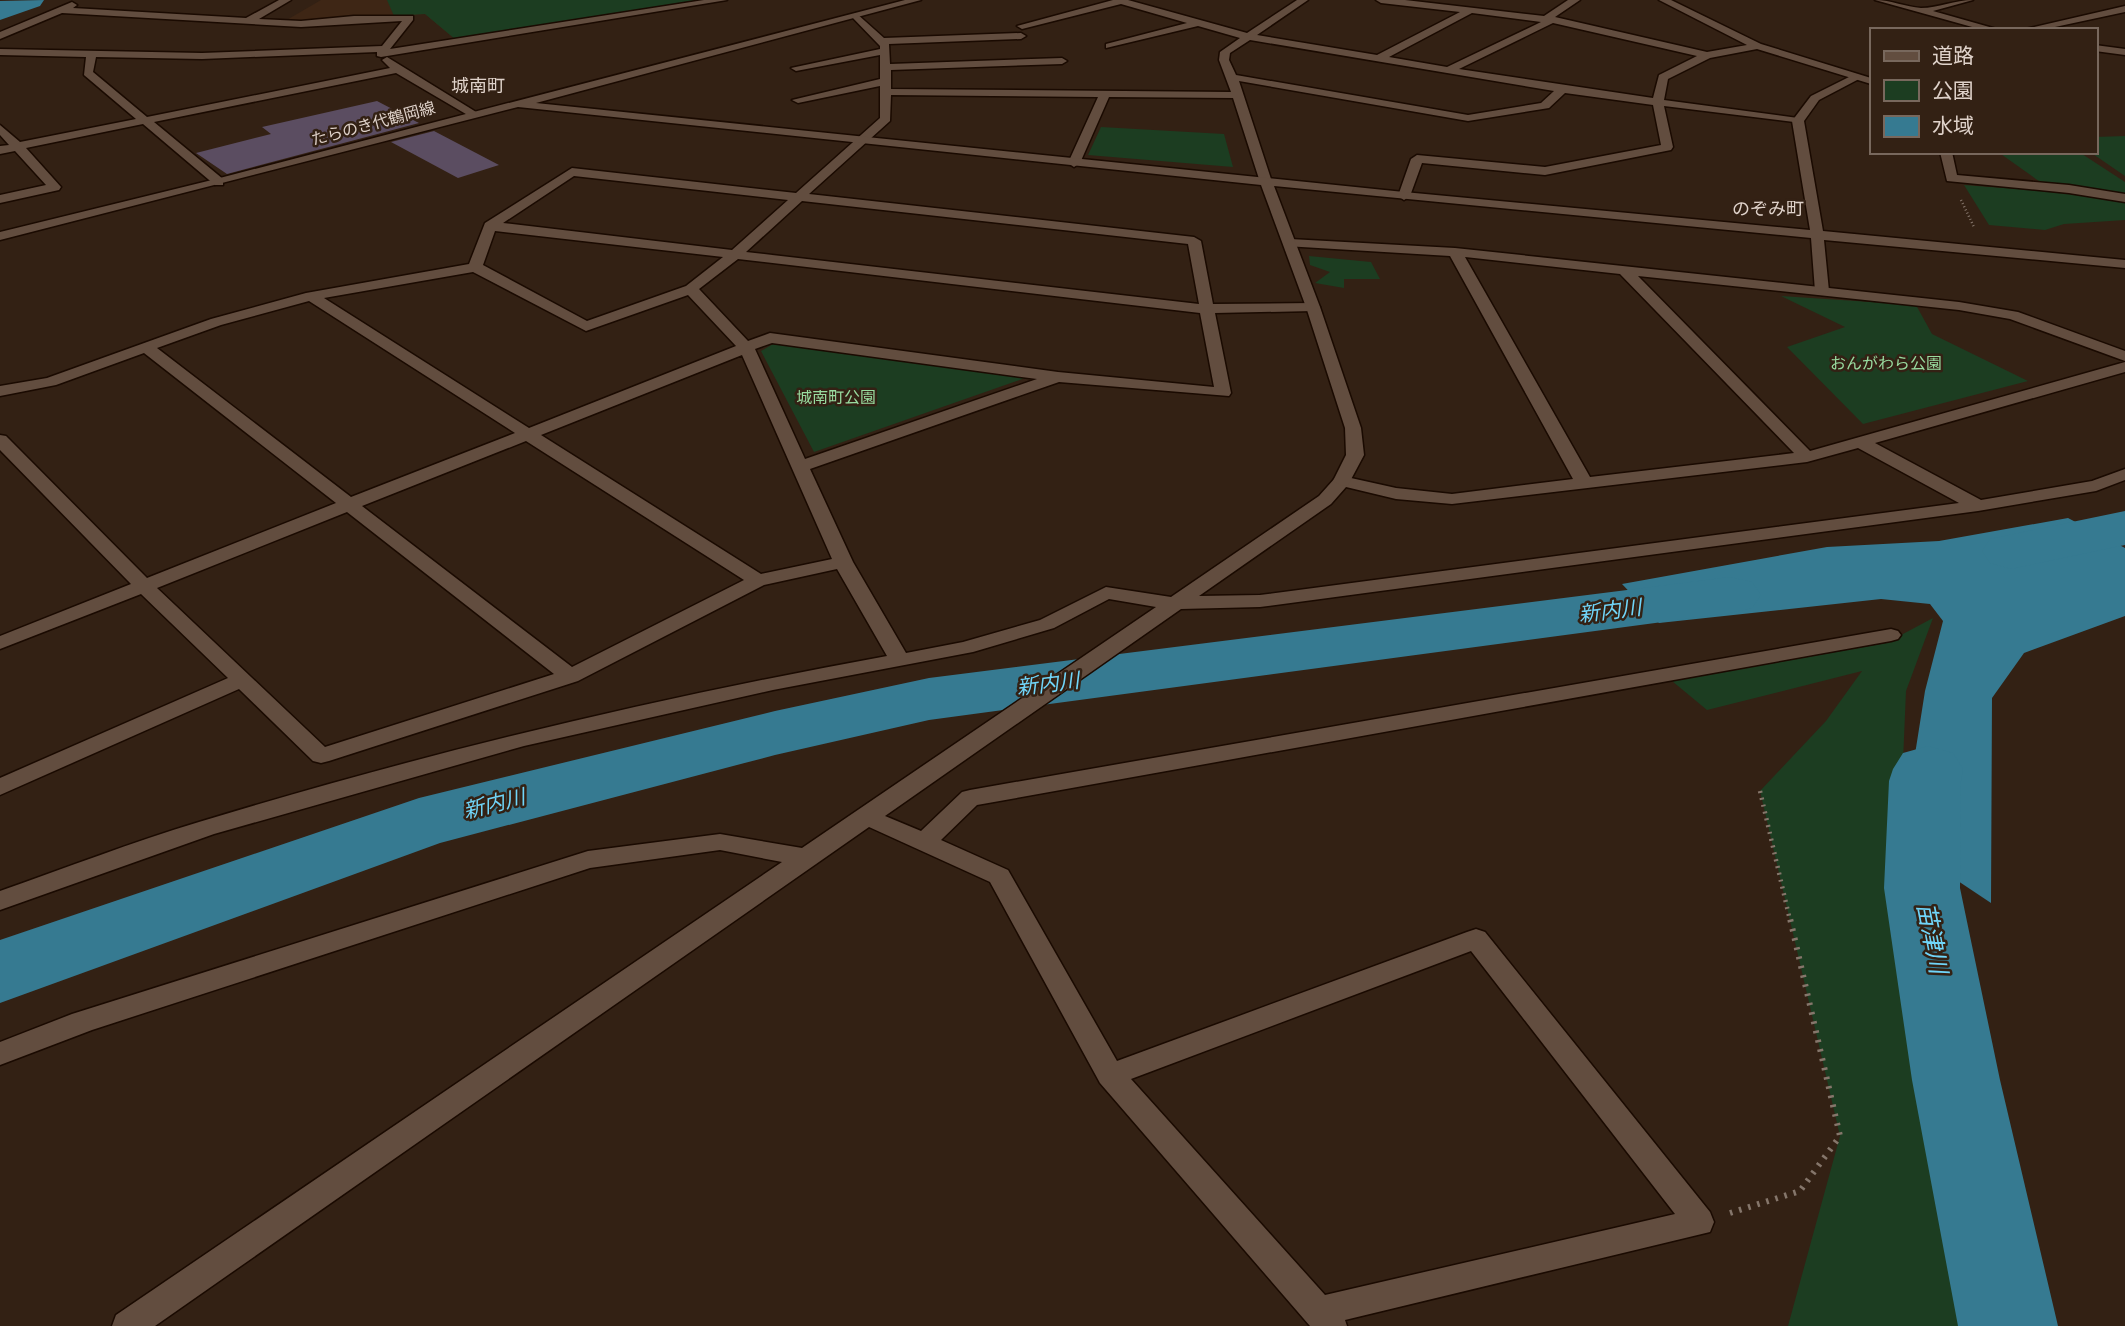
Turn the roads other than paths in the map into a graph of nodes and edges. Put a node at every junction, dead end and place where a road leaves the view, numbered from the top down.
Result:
1 (83, 0) edge
2 (286, 0) edge
3 (722, 0) edge
4 (916, 0) edge
5 (1120, 0) edge
6 (1303, 0) edge
7 (1381, 0) edge
8 (1488, 0) edge
9 (1575, 0) edge
10 (1664, 0) edge
11 (1880, 0) edge
12 (1968, 0) edge
13 (2120, 0) edge
14 (2125, 2) edge
15 (2125, 9) edge
16 (62, 10) junction
17 (1470, 10) junction
18 (1921, 11) junction
19 (856, 16) junction
20 (1552, 20) junction
21 (248, 21) junction
22 (1199, 23) junction
23 (1987, 28) edge
24 (2035, 28) edge
25 (0, 36) edge
26 (1249, 37) junction
27 (883, 46) junction
28 (1110, 46) dead end
29 (1757, 46) junction
30 (2097, 48) edge
31 (383, 51) junction
32 (0, 52) edge
33 (2125, 52) edge
34 (92, 53) junction
35 (1707, 55) junction
36 (1378, 59) junction
37 (1062, 61) dead end
38 (886, 67) junction
39 (796, 68) dead end
40 (398, 69) junction
41 (1446, 71) junction
42 (1232, 77) junction
43 (1856, 77) junction
44 (1870, 81) edge
45 (886, 86) junction
46 (1562, 89) junction
47 (1105, 93) junction
48 (1237, 95) junction
49 (798, 100) dead end
50 (1658, 103) junction
51 (518, 104) junction
52 (475, 115) junction
53 (144, 121) junction
54 (1798, 121) junction
55 (0, 128) edge
56 (860, 142) junction
57 (17, 146) junction
58 (0, 149) edge
59 (1945, 154) edge
60 (1074, 163) junction
61 (1266, 181) junction
62 (219, 182) junction
63 (1404, 196) junction
64 (798, 197) junction
65 (2125, 198) edge
66 (0, 199) edge
67 (490, 226) junction
68 (1817, 234) junction
69 (0, 236) edge
70 (1290, 243) junction
71 (1455, 252) junction
72 (734, 255) junction
73 (2125, 264) edge
74 (475, 267) junction
75 (1624, 270) junction
76 (691, 289) junction
77 (1822, 291) junction
78 (311, 296) junction
79 (1313, 307) junction
80 (1206, 309) junction
81 (147, 348) junction
82 (747, 349) junction
83 (2125, 356) edge
84 (2125, 367) edge
85 (1058, 377) junction
86 (0, 391) edge
87 (529, 435) junction
88 (1860, 442) junction
89 (1, 443) edge
90 (1807, 457) junction
91 (798, 467) junction
92 (2125, 474) edge
93 (1342, 481) junction
94 (1584, 484) junction
95 (350, 505) junction
96 (1978, 506) junction
97 (843, 562) junction
98 (758, 581) junction
99 (144, 586) junction
100 (1171, 603) junction
101 (1891, 635) dead end
102 (0, 643) edge
103 (900, 660) junction
104 (570, 676) junction
105 (242, 680) junction
106 (0, 787) edge
107 (867, 817) junction
108 (924, 842) junction
109 (807, 858) junction
110 (0, 901) edge
111 (0, 1054) edge
112 (1110, 1075) junction
113 (1324, 1319) edge
114 (128, 1326) edge

1 - 16 street
2 - 21 street
3 - 31 street
4 - 19 street, たらのき代鶴岡線
5 - 22 street
5 - 27 street
6 - 26 street
7 - 17 street
8 - 17 street
9 - 20 street
10 - 29 street
11 - 18 street
12 - 18 street
13 - 14 street
15 - 24 street
16 - 21 street
16 - 25 street
17 - 20 street
17 - 36 street
18 - 23 street
19 - 27 street
19 - 51 street, たらのき代鶴岡線
20 - 35 street
20 - 41 street
21 - 31 street
22 - 26 street
22 - 28 street
26 - 36 street
26 - 42 street
27 - 38 street
27 - 39 street
29 - 35 street
29 - 43 street
30 - 33 street
31 - 34 street
31 - 40 street
32 - 34 street
34 - 53 street
35 - 50 street
36 - 41 street
37 - 38 street
38 - 45 street
40 - 52 street
40 - 53 street
41 - 46 street
42 - 46 street
42 - 48 street
43 - 44 street
43 - 54 street
45 - 47 street
45 - 49 street
45 - 56 street
46 - 50 street
47 - 48 street
47 - 60 street
48 - 61 street
50 - 54 street
50 - 63 street
51 - 52 street, たらのき代鶴岡線
51 - 56 street
52 - 62 street, たらのき代鶴岡線
53 - 57 street
53 - 62 street
54 - 68 street
55 - 57 street
56 - 60 street
56 - 64 street
57 - 58 street
57 - 66 street
59 - 65 street
60 - 61 street
61 - 63 street
61 - 70 street
62 - 69 street, たらのき代鶴岡線
63 - 68 street
64 - 67 street
64 - 72 street
64 - 80 street
67 - 72 street
67 - 74 street
68 - 73 street
68 - 77 street
70 - 71 street
70 - 79 street
71 - 75 street
71 - 94 street
72 - 76 street
72 - 80 street
74 - 76 street
74 - 78 street
75 - 77 street
75 - 90 street
76 - 82 street
77 - 83 street
78 - 81 street
78 - 87 street
79 - 80 street
79 - 93 street
80 - 85 street
81 - 86 street
81 - 95 street
82 - 85 street
82 - 87 street
82 - 91 street
84 - 88 street
85 - 91 street
87 - 95 street
87 - 98 street
88 - 90 street
88 - 96 street
89 - 99 street
90 - 94 street
91 - 97 street
92 - 96 street
93 - 94 street
93 - 100 street
95 - 99 street
95 - 104 street
96 - 100 street
97 - 98 street
97 - 103 street
98 - 104 street
99 - 102 street
99 - 105 street
100 - 103 street
100 - 107 street
101 - 108 street
103 - 110 street
104 - 105 street
105 - 106 street
107 - 108 street
107 - 109 street
108 - 112 street
109 - 111 street
109 - 114 street
112 - 113 street
112 - 113 street

